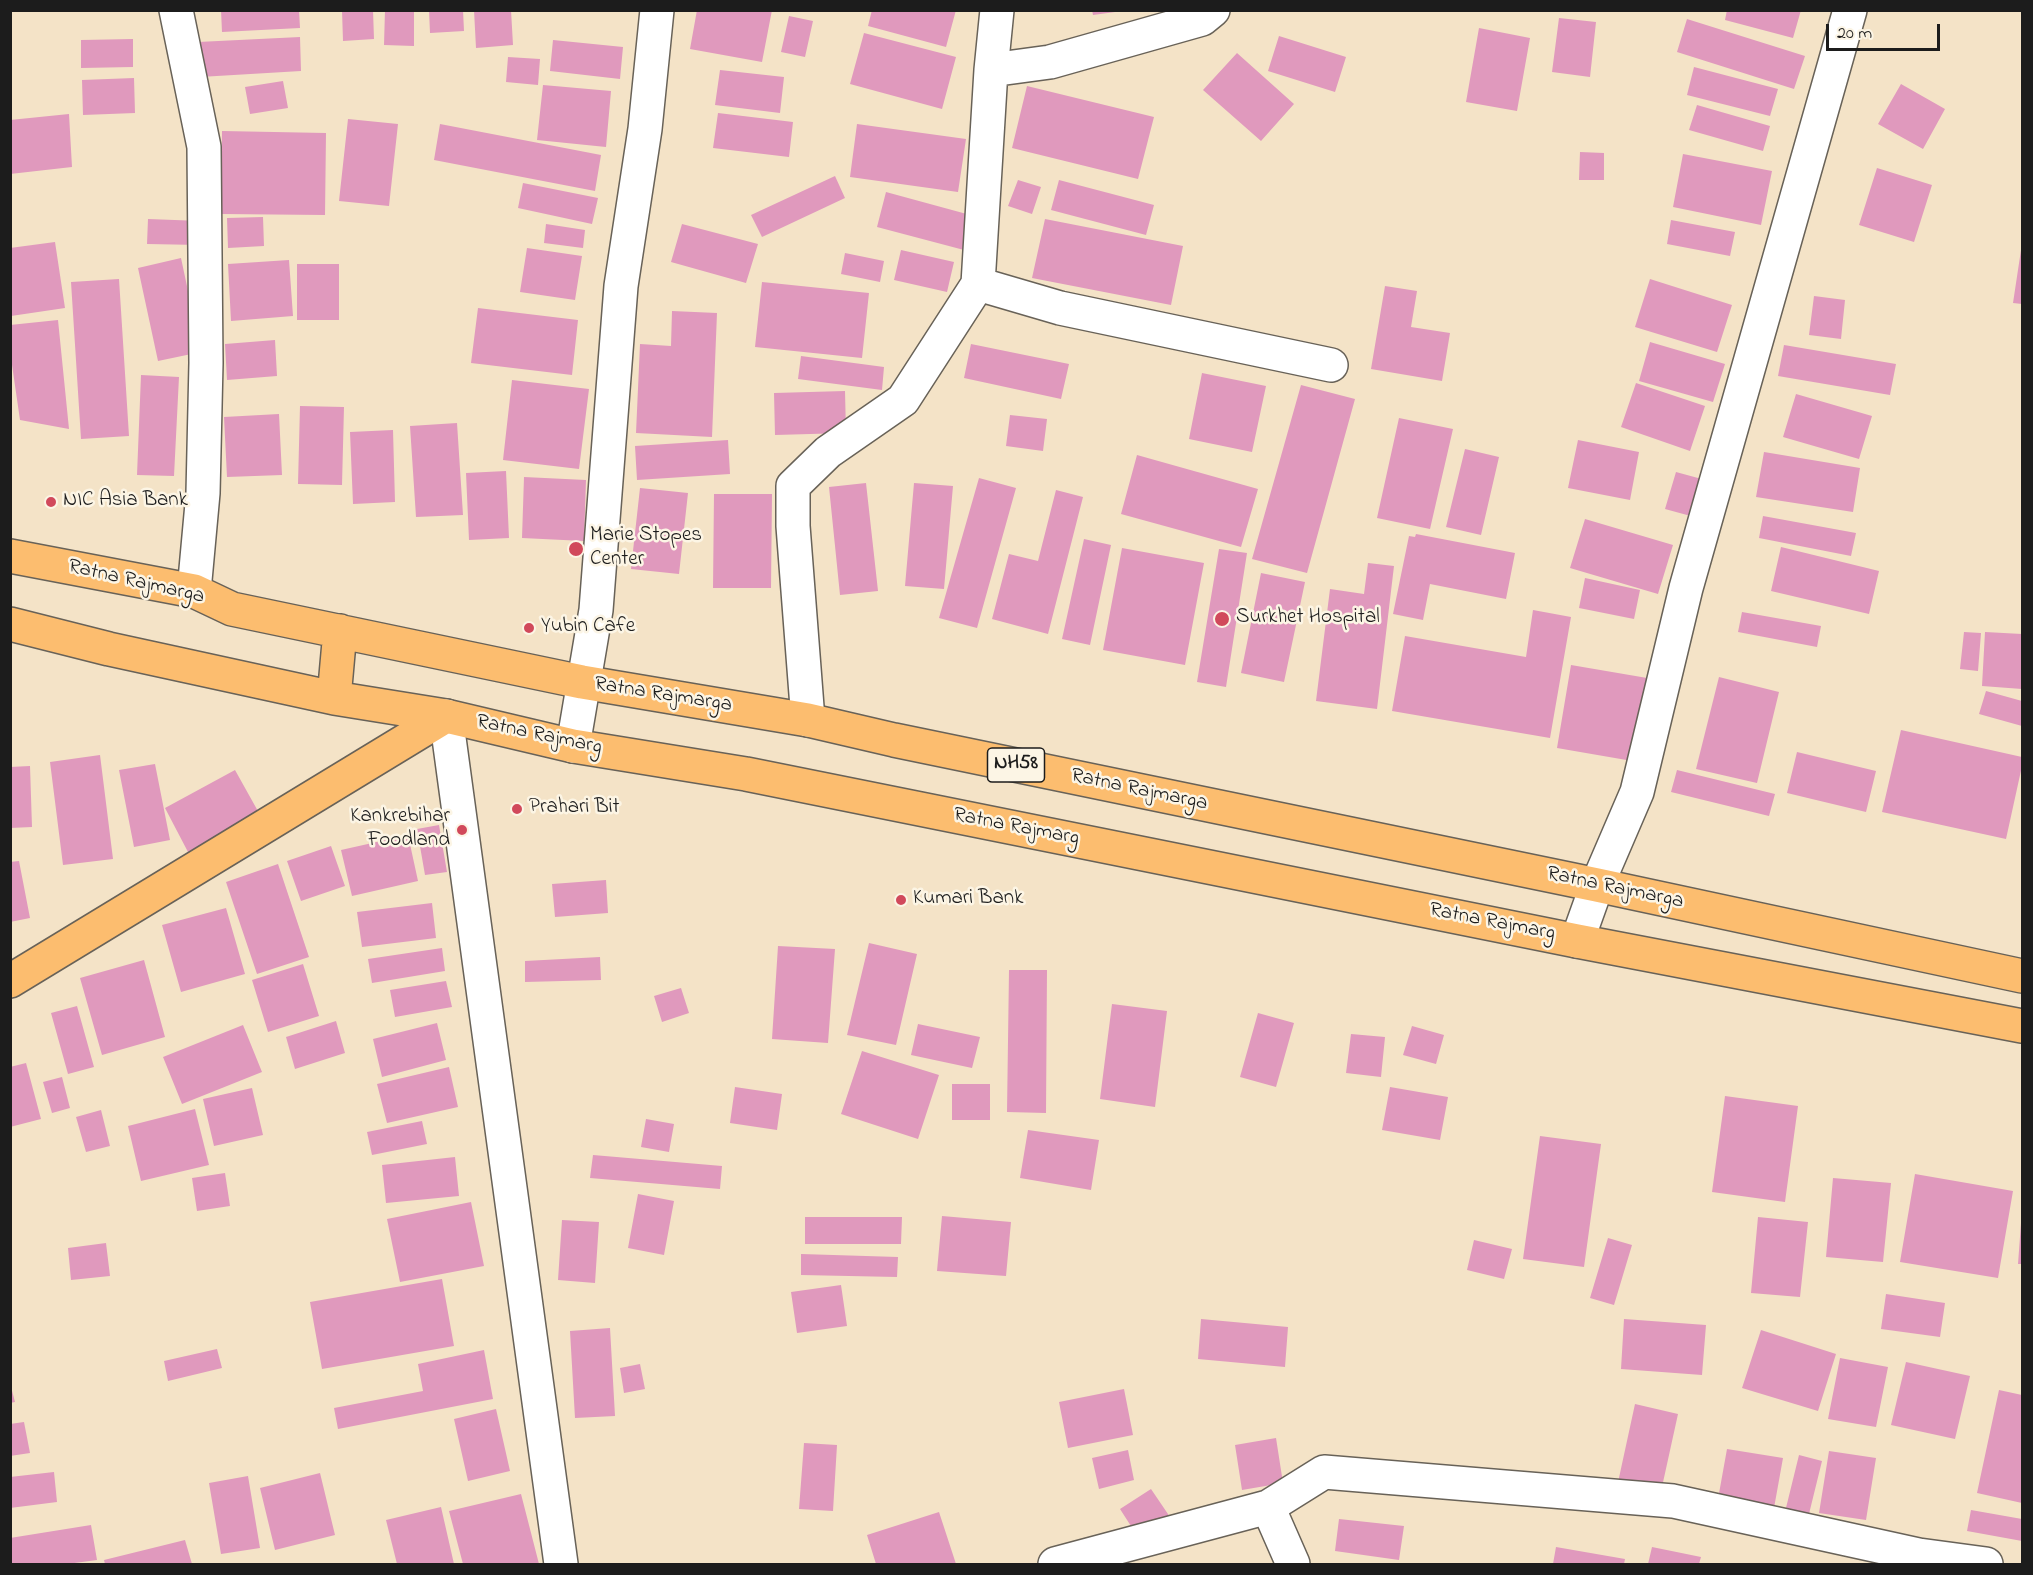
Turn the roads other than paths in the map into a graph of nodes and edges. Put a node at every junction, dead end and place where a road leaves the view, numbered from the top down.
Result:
1 (176, 10) edge
2 (657, 10) edge
3 (997, 10) edge
4 (1213, 10) edge
5 (1850, 10) edge
6 (991, 70) junction
7 (978, 284) junction
8 (1331, 365) dead end
9 (10, 556) edge
10 (194, 591) junction
11 (10, 624) edge
12 (340, 631) junction
13 (582, 682) junction
14 (334, 698) junction
15 (446, 716) junction
16 (808, 720) junction
17 (573, 746) junction
18 (1597, 885) junction
19 (1577, 940) junction
20 (2022, 976) edge
21 (10, 981) edge
22 (2022, 1026) edge
23 (1268, 1507) junction
24 (561, 1564) edge
25 (1055, 1564) edge
26 (1293, 1564) edge
27 (1986, 1564) edge

1 - 10 street
2 - 13 street
3 - 6 street
4 - 6 street
5 - 18 street
6 - 7 street
7 - 8 street
7 - 16 street
9 - 10 main road, Ratna Rajmarga / NH58
10 - 12 main road, Ratna Rajmarga / NH58
11 - 14 main road, Ratna Rajmarg
12 - 13 main road, Ratna Rajmarga / NH58
12 - 14 main road
13 - 16 main road, Ratna Rajmarga / NH58
13 - 17 street
14 - 15 main road, Ratna Rajmarg
15 - 17 main road, Ratna Rajmarg
15 - 21 main road
15 - 24 street
16 - 18 main road, Ratna Rajmarga / NH58
17 - 19 main road, Ratna Rajmarg
18 - 19 street
18 - 20 main road, Ratna Rajmarga / NH58
19 - 22 main road, Ratna Rajmarg
23 - 25 street
23 - 26 street
23 - 27 street

